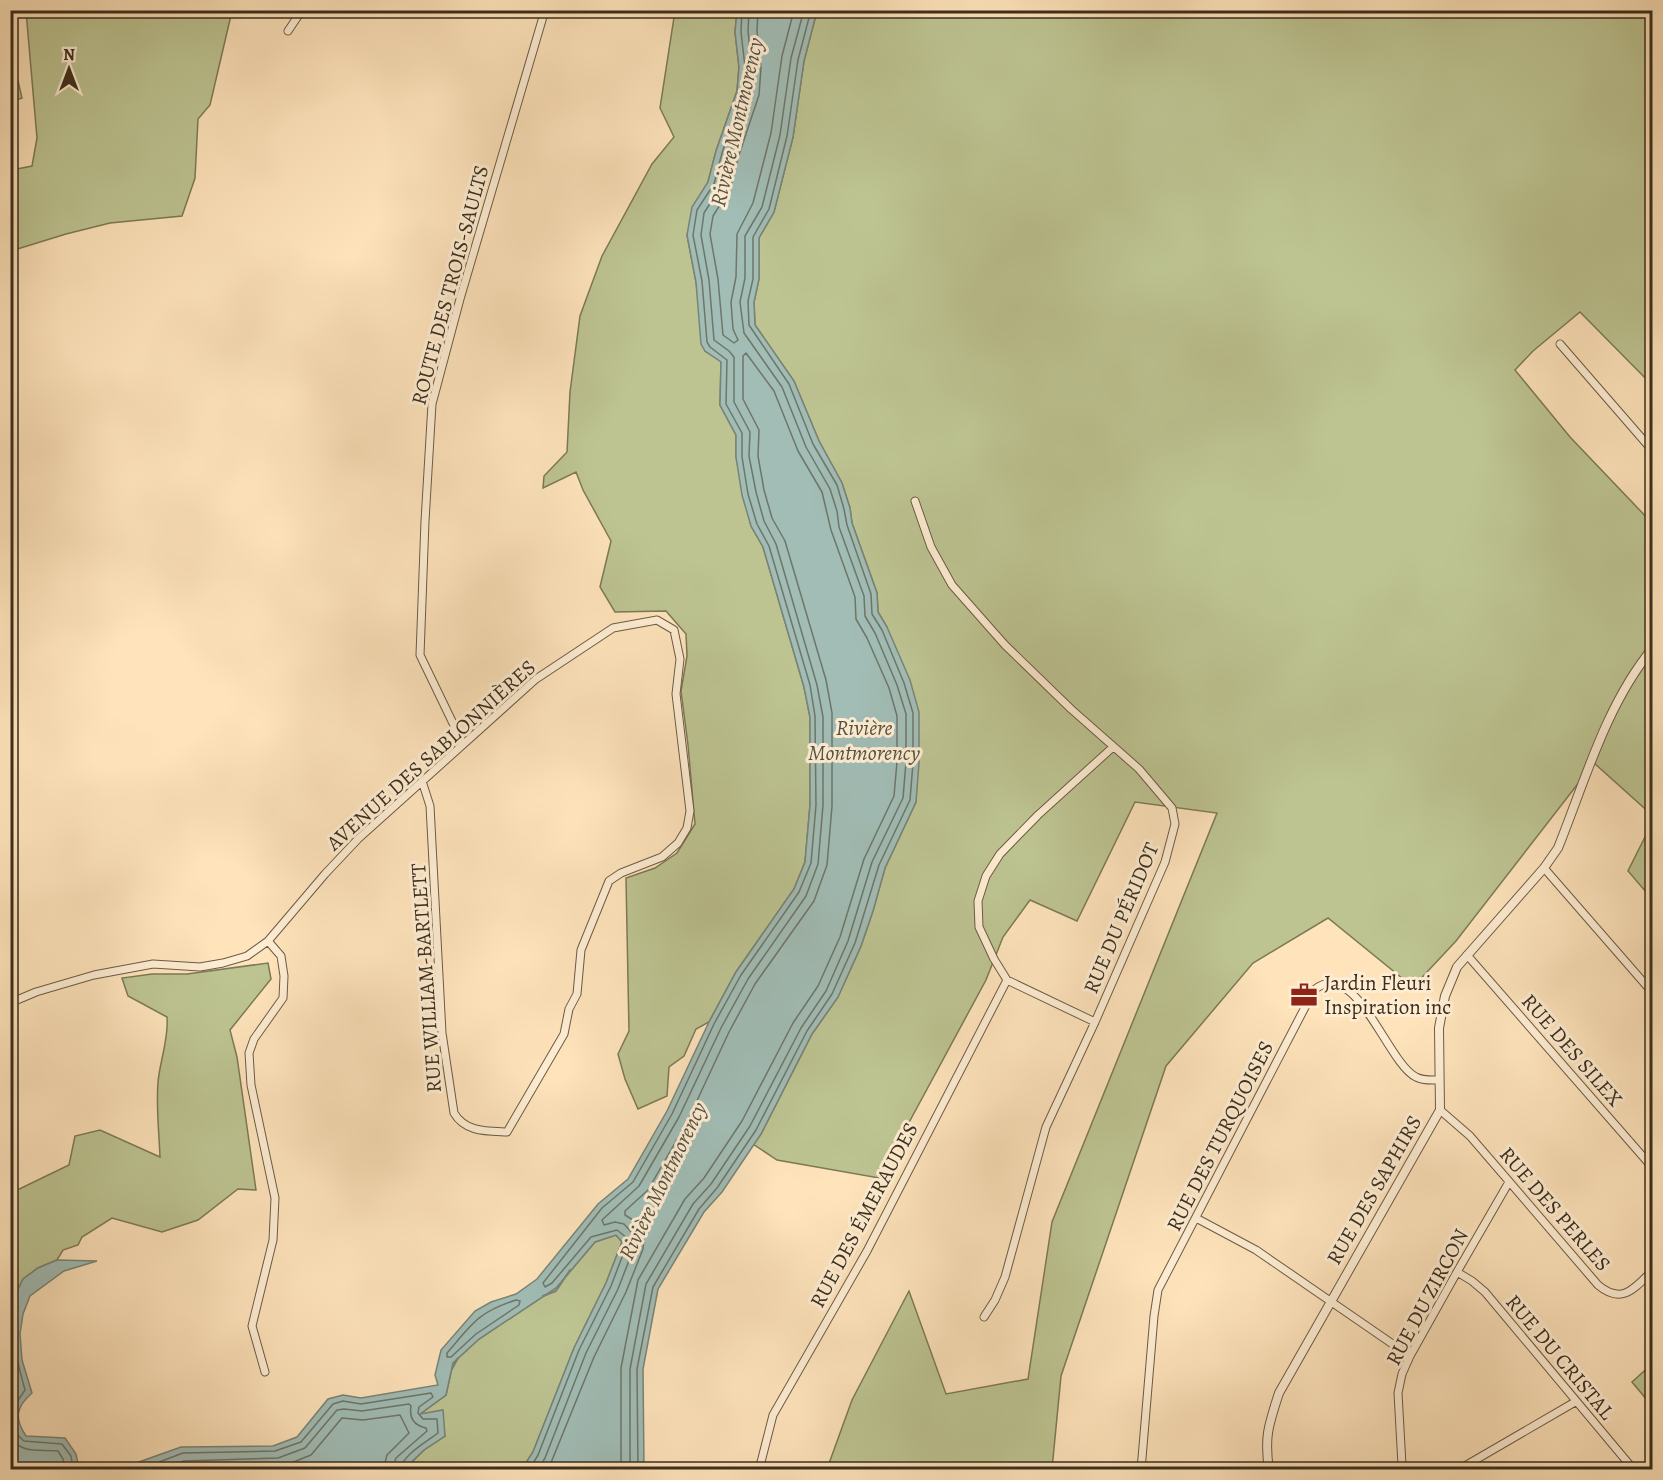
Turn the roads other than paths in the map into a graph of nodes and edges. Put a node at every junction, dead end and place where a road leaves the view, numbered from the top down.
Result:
1 (302, 10) edge
2 (545, 10) edge
3 (288, 31) dead end
4 (1560, 344) dead end
5 (1653, 450) edge
6 (915, 501) dead end
7 (1653, 649) edge
8 (464, 744) junction
9 (1113, 747) junction
10 (422, 781) junction
11 (1544, 868) junction
12 (268, 941) junction
13 (1467, 955) junction
14 (1006, 980) junction
15 (1653, 992) edge
16 (10, 1003) edge
17 (1095, 1022) junction
18 (1439, 1080) junction
19 (1440, 1110) junction
20 (507, 1132) joint
21 (1653, 1167) edge
22 (1509, 1182) junction
23 (1196, 1218) junction
24 (1653, 1271) edge
25 (1456, 1272) junction
26 (1331, 1302) junction
27 (984, 1317) dead end
28 (1410, 1356) junction
29 (265, 1372) dead end
30 (1575, 1402) junction
31 (759, 1470) edge
32 (1142, 1470) edge
33 (1269, 1470) edge
34 (1404, 1470) edge
35 (1458, 1470) edge
36 (1634, 1470) edge

1 - 3 street
2 - 8 street, ROUTE DES TROIS-SAULTS
4 - 5 street
6 - 9 street, RUE DU PÉRIDOT
7 - 11 street, RUE DES SAPHIRS
8 - 10 street, AVENUE DES SABLONNIÈRES
8 - 20 street, AVENUE DES SABLONNIÈRES
9 - 14 street
9 - 17 street, RUE DU PÉRIDOT
10 - 12 street, AVENUE DES SABLONNIÈRES
10 - 20 street, RUE WILLIAM-BARTLETT
11 - 13 street, RUE DES SAPHIRS
11 - 15 street
12 - 16 street, AVENUE DES SABLONNIÈRES
12 - 29 street
13 - 18 street, RUE DES SAPHIRS
13 - 21 street, RUE DES SILEX
14 - 17 street
14 - 31 street, RUE DES ÉMERAUDES
17 - 27 street, RUE DU PÉRIDOT
18 - 19 street, RUE DES SAPHIRS
18 - 23 street, RUE DES TURQUOISES
19 - 22 street, RUE DES PERLES
19 - 26 street, RUE DES SAPHIRS
22 - 24 street, RUE DES PERLES
22 - 25 street, RUE DU ZIRCON
23 - 26 street
23 - 32 street, RUE DES TURQUOISES
25 - 28 street, RUE DU ZIRCON
25 - 30 street, RUE DU CRISTAL
26 - 28 street
26 - 33 street, RUE DES SAPHIRS
28 - 34 street, RUE DU ZIRCON
30 - 35 street
30 - 36 street, RUE DU CRISTAL

